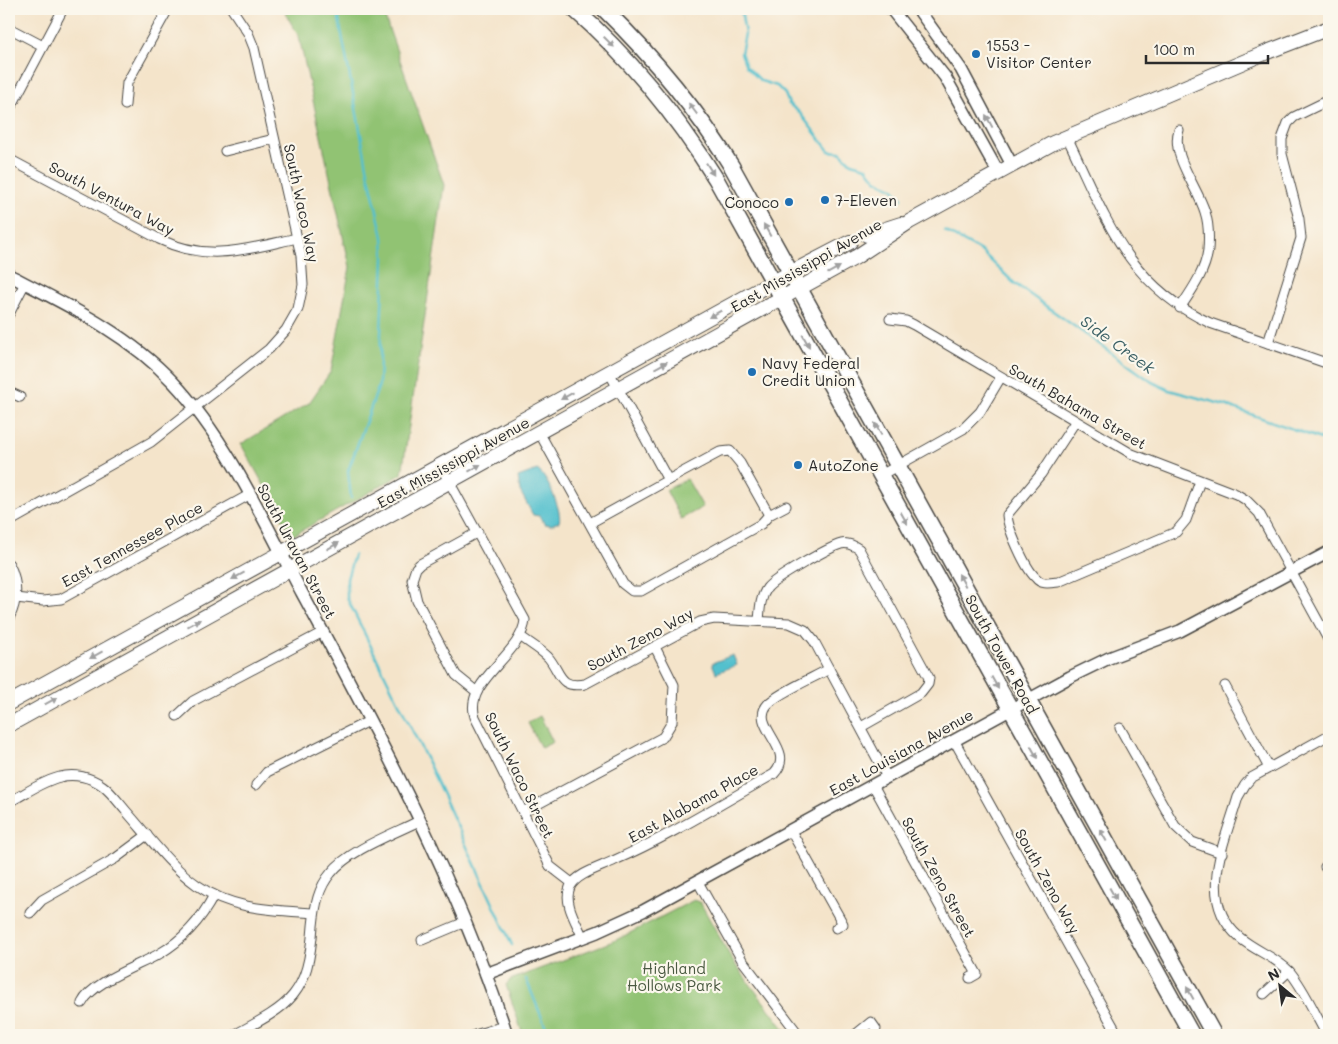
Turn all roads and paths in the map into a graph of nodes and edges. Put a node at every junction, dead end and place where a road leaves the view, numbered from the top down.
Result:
1 (63, 9) edge
2 (168, 9) edge
3 (232, 9) edge
4 (574, 9) edge
5 (604, 9) edge
6 (891, 9) edge
7 (917, 9) edge
8 (901, 21) junction
9 (9, 28) edge
10 (1329, 28) edge
11 (934, 30) junction
12 (918, 42) junction
13 (43, 46) junction
14 (1329, 100) edge
15 (662, 101) junction
16 (125, 105) dead end
17 (9, 111) edge
18 (1179, 130) dead end
19 (1067, 137) junction
20 (274, 139) junction
21 (721, 149) junction
22 (224, 151) dead end
23 (9, 159) edge
24 (1012, 164) junction
25 (998, 172) junction
26 (908, 222) junction
27 (867, 235) joint
28 (297, 238) junction
29 (850, 242) joint
30 (791, 272) junction
31 (9, 275) edge
32 (773, 282) junction
33 (25, 283) junction
34 (800, 288) junction
35 (782, 298) junction
36 (1180, 308) junction
37 (9, 314) edge
38 (890, 319) dead end
39 (1268, 343) junction
40 (1329, 364) edge
41 (609, 372) junction
42 (1001, 377) junction
43 (619, 389) junction
44 (9, 392) edge
45 (20, 397) dead end
46 (195, 407) junction
47 (1075, 422) junction
48 (540, 432) junction
49 (440, 465) junction
50 (898, 466) junction
51 (881, 475) junction
52 (668, 480) junction
53 (1200, 481) junction
54 (449, 482) junction
55 (249, 495) junction
56 (786, 506) dead end
57 (769, 515) junction
58 (9, 522) edge
59 (590, 522) junction
60 (478, 532) junction
61 (1329, 552) edge
62 (281, 553) junction
63 (9, 564) edge
64 (290, 570) junction
65 (1292, 573) junction
66 (16, 598) junction
67 (9, 618) edge
68 (759, 621) junction
69 (323, 632) junction
70 (520, 636) junction
71 (1329, 641) edge
72 (655, 647) junction
73 (829, 669) junction
74 (1225, 686) dead end
75 (477, 692) junction
76 (1028, 700) junction
77 (9, 703) edge
78 (1010, 709) junction
79 (177, 716) dead end
80 (370, 721) junction
81 (9, 725) edge
82 (860, 727) junction
83 (1120, 728) dead end
84 (1329, 735) edge
85 (954, 740) junction
86 (1269, 768) junction
87 (887, 777) junction
88 (256, 785) dead end
89 (873, 786) junction
90 (9, 802) edge
91 (523, 812) junction
92 (419, 821) junction
93 (791, 831) junction
94 (147, 835) junction
95 (1222, 853) junction
96 (698, 882) junction
97 (572, 883) junction
98 (214, 895) junction
99 (30, 913) dead end
100 (314, 913) junction
101 (465, 922) junction
102 (836, 928) dead end
103 (583, 938) junction
104 (422, 940) dead end
105 (1289, 971) junction
106 (486, 974) junction
107 (970, 978) dead end
108 (1264, 994) dead end
109 (82, 1003) dead end
110 (876, 1029) dead end
111 (506, 1030) edge
112 (234, 1035) edge
113 (475, 1035) edge
114 (799, 1035) edge
115 (855, 1035) edge
116 (1118, 1035) edge
117 (1192, 1035) edge
118 (1214, 1035) edge
119 (1327, 1035) edge

1 - 13 street
2 - 16 street
3 - 20 street, South Waco Way
4 -> 15 main road
21 -> 5 main road, South Tower Road
6 - 8 street
7 - 8 street
7 - 11 street
8 - 12 street
9 - 13 street
10 - 19 main road, East Mississippi Avenue
11 - 12 street
24 -> 11 street
12 - 25 street
13 - 17 street
14 - 39 street
15 - 21 main road
15 -> 32 main road, South Tower Road
18 - 36 street
19 - 24 main road, East Mississippi Avenue
19 - 36 street
20 - 22 street, South Waco Way
20 - 28 street, South Waco Way
30 -> 21 main road, South Tower Road
23 - 28 street, South Ventura Way
24 - 25 main road, East Mississippi Avenue
25 - 26 main road, East Mississippi Avenue
26 - 27 main road, East Mississippi Avenue
34 -> 26 main road, East Mississippi Avenue
27 - 29 street, East Mississippi Avenue
28 - 46 street, South Waco Way
29 - 30 main road, East Mississippi Avenue
30 - 32 main road, East Mississippi Avenue
30 - 34 main road, South Tower Road
31 - 33 street, South Uravan Street
32 - 35 main road, South Tower Road
32 -> 41 main road, East Mississippi Avenue
33 - 37 street
33 - 46 street, South Uravan Street
34 - 35 main road, East Mississippi Avenue
50 -> 34 main road, South Tower Road
43 -> 35 main road, East Mississippi Avenue
35 -> 51 main road, South Tower Road
36 - 39 street
38 - 42 street, South Bahama Street
39 - 40 street
41 - 43 street
41 -> 49 main road, East Mississippi Avenue
42 - 47 street, South Bahama Street
42 - 50 street
43 - 48 main road, East Mississippi Avenue
43 - 52 street
44 - 45 street
46 - 55 street, South Uravan Street
46 - 58 street, South Waco Way
47 - 53 street, South Bahama Street
47 - 53 street
54 -> 48 main road, East Mississippi Avenue
48 - 59 street
49 - 54 street
49 - 62 main road, East Mississippi Avenue
50 - 51 street
76 -> 50 main road, South Tower Road
51 -> 78 main road, South Tower Road
52 - 57 street
52 - 59 street
53 - 65 street, South Bahama Street
54 - 60 street
64 -> 54 main road, East Mississippi Avenue
55 - 62 street, South Uravan Street
55 - 66 street, East Tennessee Place
56 - 57 street
57 - 59 street
60 - 70 street
60 - 75 street
61 - 65 street, East Louisiana Avenue
62 - 64 street, South Uravan Street
62 -> 77 main road, East Mississippi Avenue
63 - 66 street
64 - 69 street, South Uravan Street
81 -> 64 main road, East Mississippi Avenue
65 - 71 street, South Bahama Street
65 - 76 street, East Louisiana Avenue
66 - 67 street
68 - 72 street, South Zeno Way
68 - 73 street, South Zeno Way
68 - 82 street
69 - 79 street
69 - 80 street, South Uravan Street
70 - 72 street, South Zeno Way
70 - 75 street
72 - 91 street
73 - 82 street, South Zeno Way
73 - 97 street, East Alabama Place
74 - 86 street
75 - 91 street, South Waco Street
76 - 78 street, East Louisiana Avenue
118 -> 76 main road, South Tower Road
78 - 85 street, East Louisiana Avenue
78 -> 117 main road, South Tower Road
80 - 88 street
80 - 92 street, South Uravan Street
82 - 87 street, South Zeno Way
83 - 95 street
84 - 86 street
85 - 87 street, East Louisiana Avenue
85 - 116 street, South Zeno Way
86 - 95 street
87 - 89 street, East Louisiana Avenue
89 - 93 street, East Louisiana Avenue
89 - 107 street, South Zeno Street
90 - 94 street
91 - 97 street, South Waco Street
92 - 100 street
92 - 101 street, South Uravan Street
93 - 96 street, East Louisiana Avenue
93 - 102 street
94 - 98 street
94 - 99 street
95 - 105 street
96 - 103 street, East Louisiana Avenue
96 - 114 street
97 - 103 street
98 - 100 street
98 - 109 street
100 - 112 street
101 - 104 street
101 - 106 street, South Uravan Street
103 - 106 street, East Louisiana Avenue
105 - 108 street
105 - 119 street
106 - 111 street, South Uravan Street
110 - 115 street
111 - 113 street

